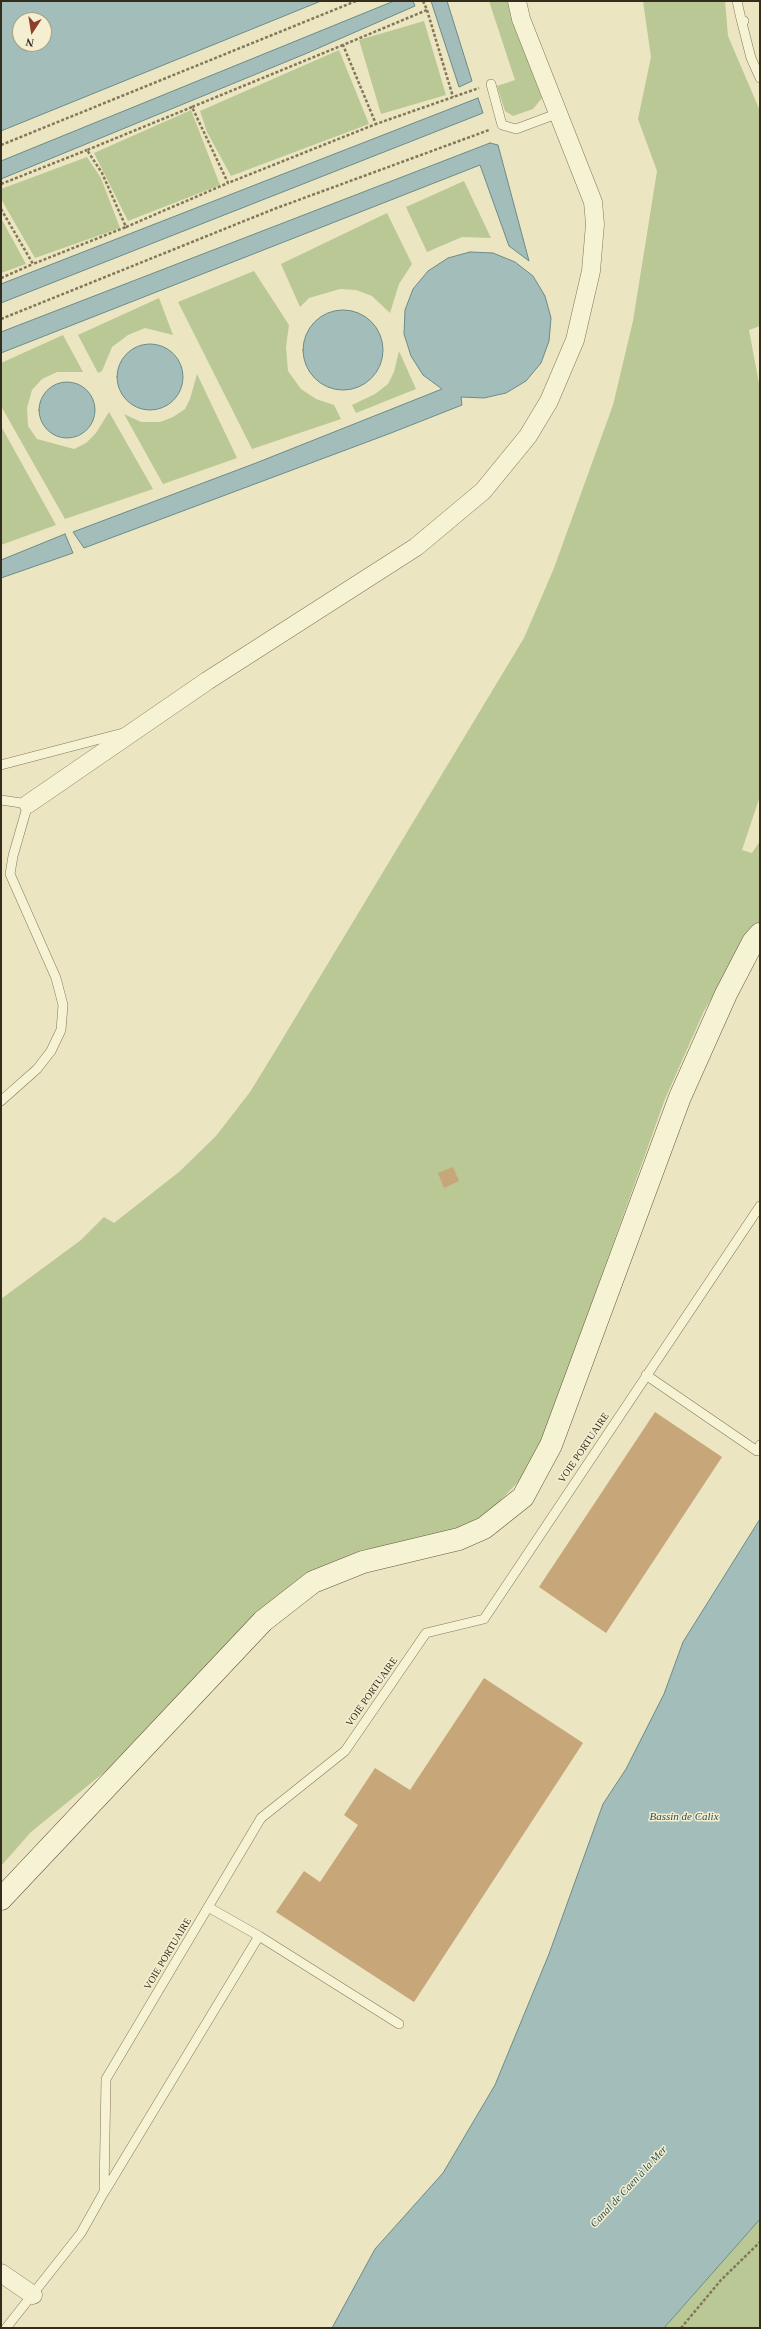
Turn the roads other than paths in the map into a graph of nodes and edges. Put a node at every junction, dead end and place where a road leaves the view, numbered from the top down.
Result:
1 (516, 1) edge
2 (736, 1) edge
3 (741, 19) junction
4 (749, 25) dead end
5 (760, 78) edge
6 (491, 84) road end
7 (559, 113) junction
8 (140, 728) junction
9 (1, 765) edge
10 (1, 800) edge
11 (28, 804) junction
12 (760, 934) edge
13 (760, 953) edge
14 (734, 981) junction
15 (1, 1101) edge
16 (760, 1206) edge
17 (646, 1375) junction
18 (760, 1445) edge
19 (1, 1899) edge
20 (208, 1907) junction
21 (259, 1936) junction
22 (399, 2024) dead end
23 (104, 2192) junction
24 (1, 2273) edge
25 (32, 2295) junction
26 (6, 2328) edge

1 - 7 street
2 - 3 lane
3 - 4 lane
3 - 5 lane
6 - 7 lane
7 - 8 street
8 - 9 lane
8 - 11 street
10 - 11 lane
11 - 15 lane
12 - 14 street
13 - 14 street
14 - 19 street
16 - 17 lane, VOIE PORTUAIRE
17 - 18 lane
17 - 20 lane, VOIE PORTUAIRE
20 - 21 lane
20 - 23 lane, VOIE PORTUAIRE
21 - 22 lane
21 - 23 lane
23 - 25 lane, VOIE PORTUAIRE
24 - 25 street
25 - 26 lane, VOIE PORTUAIRE

